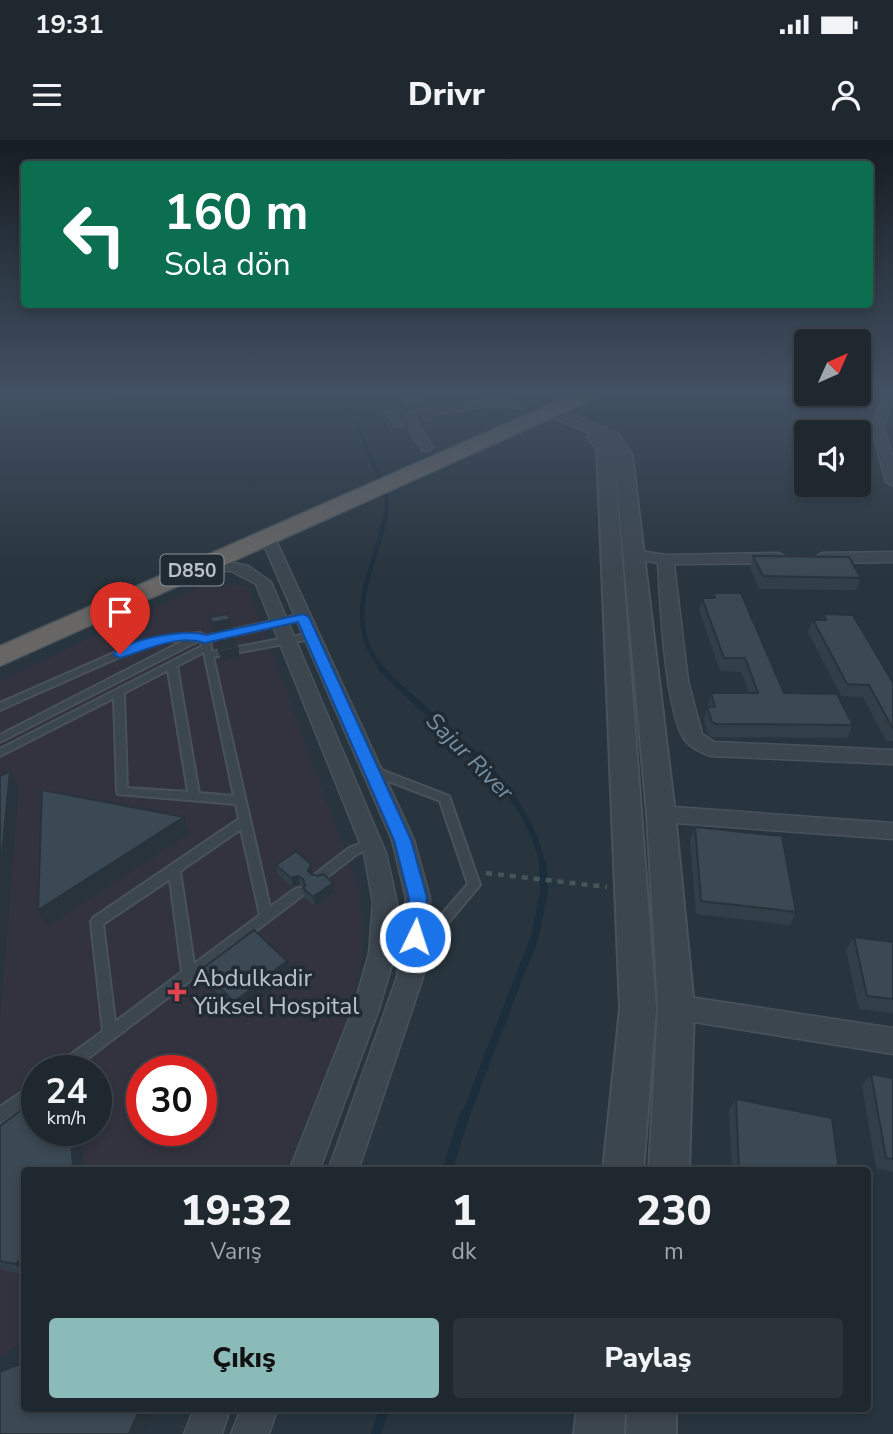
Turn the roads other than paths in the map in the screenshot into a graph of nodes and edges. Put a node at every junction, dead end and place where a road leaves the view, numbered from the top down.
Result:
1 (428, 454) edge
2 (605, 454) edge
3 (624, 454) edge
4 (885, 454) edge
5 (893, 482) edge
6 (352, 490) junction
7 (267, 536) junction
8 (634, 555) junction
9 (893, 557) edge
10 (666, 560) junction
11 (204, 565) junction
12 (307, 627) junction
13 (284, 631) junction
14 (0, 632) edge
15 (205, 644) junction
16 (0, 657) edge
17 (172, 665) junction
18 (119, 692) junction
19 (0, 707) edge
20 (0, 739) edge
21 (0, 753) edge
22 (893, 757) edge
23 (371, 770) junction
24 (194, 797) junction
25 (240, 800) junction
26 (661, 814) junction
27 (391, 815) junction
28 (245, 821) junction
29 (893, 831) edge
30 (371, 844) junction
31 (406, 852) junction
32 (174, 869) junction
33 (318, 878) edge
34 (299, 892) dead end
35 (266, 918) junction
36 (412, 957) junction
37 (189, 975) junction
38 (676, 1007) junction
39 (110, 1034) junction
40 (893, 1041) edge
41 (82, 1055) edge
42 (21, 1101) edge
43 (0, 1116) edge
44 (306, 1167) edge
45 (344, 1167) edge
46 (623, 1167) edge
47 (669, 1167) edge
48 (211, 1412) edge
49 (258, 1412) edge
50 (601, 1412) edge
51 (652, 1412) edge
52 (203, 1434) edge
53 (250, 1434) edge
54 (599, 1434) edge
55 (650, 1434) edge

1 - 6 highway, D850
2 - 46 street
3 - 8 street
4 - 5 street
6 - 7 highway, D850
6 - 14 highway, D850
7 - 11 highway, D850
7 - 12 street
8 - 10 street
8 - 26 street
9 - 10 street
10 - 22 street
11 - 13 street
11 - 16 highway, D850
12 - 13 lane
12 - 13 lane
12 - 23 street
13 - 15 lane
13 - 15 lane
13 - 30 street
15 - 17 lane
15 - 19 lane
15 - 20 lane
15 - 25 lane
17 - 18 lane
17 - 24 lane
18 - 21 lane
18 - 24 lane
23 - 27 street
23 - 36 lane
24 - 25 lane
25 - 28 lane
26 - 29 street
26 - 38 street
27 - 30 street
27 - 31 street
28 - 32 lane
28 - 35 lane
30 - 31 street
30 - 33 lane
30 - 44 street
31 - 36 street
32 - 37 lane
32 - 39 lane
34 - 35 lane
35 - 37 lane
36 - 45 street
37 - 39 lane
38 - 40 street
38 - 47 street
39 - 41 lane
42 - 43 lane
48 - 52 street
49 - 53 street
50 - 54 street
51 - 55 street

